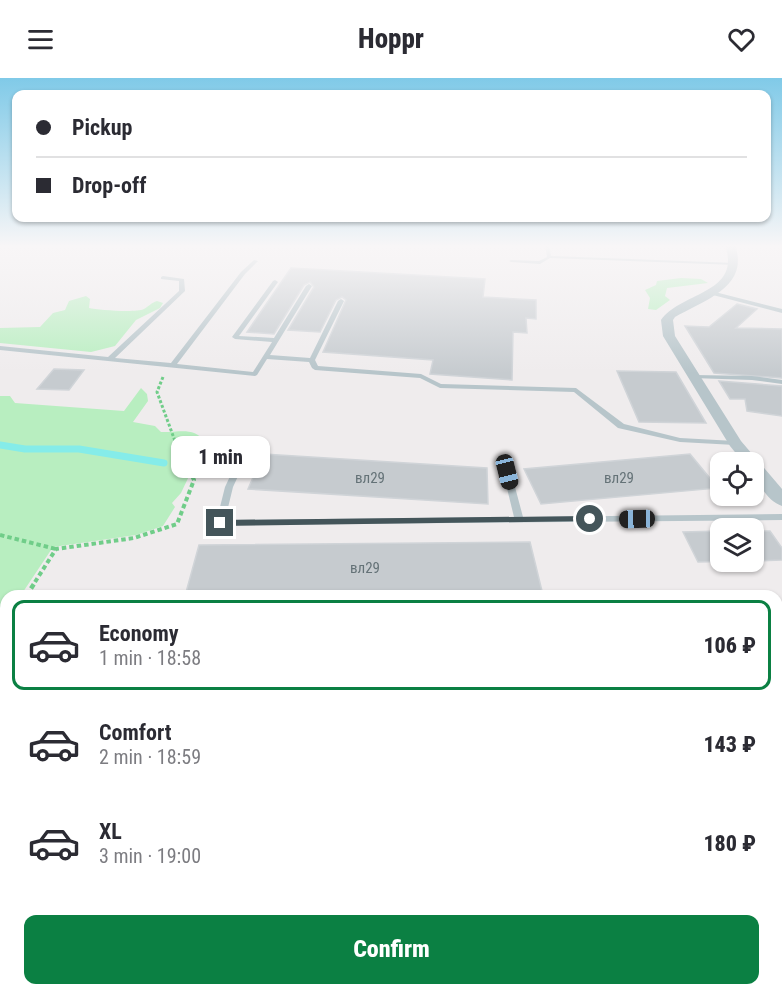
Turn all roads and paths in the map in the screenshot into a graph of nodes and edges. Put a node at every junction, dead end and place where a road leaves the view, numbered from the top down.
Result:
1 (182, 288) edge
2 (232, 288) edge
3 (270, 288) edge
4 (308, 288) edge
5 (718, 288) edge
6 (711, 293) junction
7 (341, 301) dead end
8 (782, 311) edge
9 (276, 340) junction
10 (0, 348) edge
11 (266, 357) junction
12 (109, 360) junction
13 (312, 360) junction
14 (172, 366) junction
15 (694, 377) junction
16 (782, 382) edge
17 (735, 443) junction
18 (743, 452) edge
19 (243, 457) dead end
20 (507, 472) dead end
21 (764, 476) edge
22 (779, 493) edge
23 (782, 517) edge
24 (519, 520) junction
25 (0, 535) edge
26 (57, 549) junction
27 (30, 590) edge

1 - 12 lane
2 - 14 lane
3 - 9 lane
4 - 9 lane
5 - 6 street
6 - 8 lane
6 - 15 street
7 - 13 lane
9 - 11 lane
10 - 12 lane
11 - 13 lane
11 - 14 lane
12 - 14 lane
13 - 17 lane
14 - 26 path
15 - 16 lane
15 - 17 street
17 - 18 street
19 - 24 lane
20 - 24 lane
21 - 22 street
23 - 24 lane
25 - 26 path
26 - 27 path

